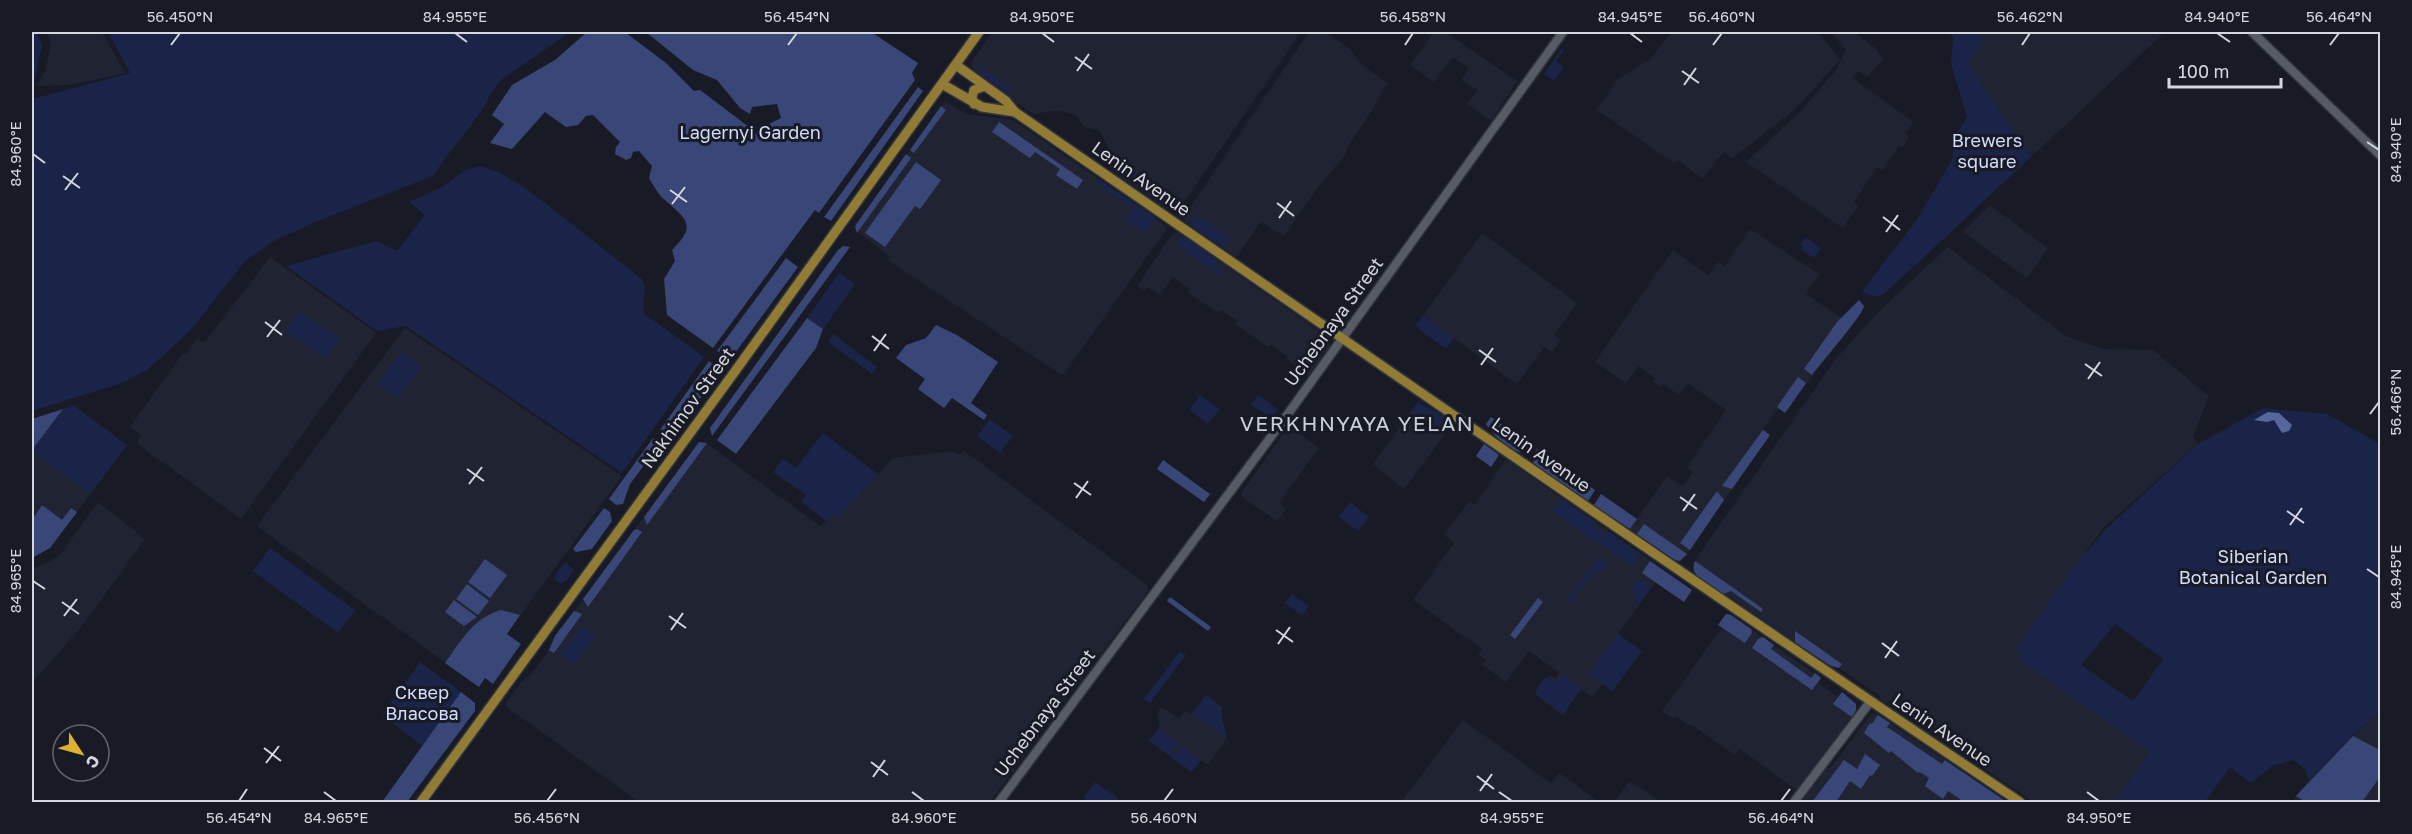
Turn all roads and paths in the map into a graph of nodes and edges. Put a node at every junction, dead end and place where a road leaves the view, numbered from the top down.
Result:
1 (979, 32) edge
2 (1563, 32) edge
3 (2252, 32) edge
4 (956, 65) junction
5 (942, 84) junction
6 (985, 86) junction
7 (974, 104) junction
8 (1015, 112) junction
9 (2380, 155) edge
10 (1343, 339) junction
11 (1870, 702) junction
12 (421, 802) edge
13 (999, 802) edge
14 (1794, 802) edge
15 (2020, 802) edge

1 - 4 main road, Nakhimov Street
2 - 10 main road, Uchebnaya Street
3 - 9 main road
4 - 5 main road, Nakhimov Street
4 - 6 main road, Lenin Avenue
5 - 7 main road, Lenin Avenue
5 - 12 main road, Nakhimov Street
6 - 7 main road
6 - 8 main road, Lenin Avenue
7 - 8 main road, Lenin Avenue
8 - 10 main road, Lenin Avenue
10 - 11 main road, Lenin Avenue
10 - 13 main road, Uchebnaya Street
11 - 14 main road
11 - 15 main road, Lenin Avenue

